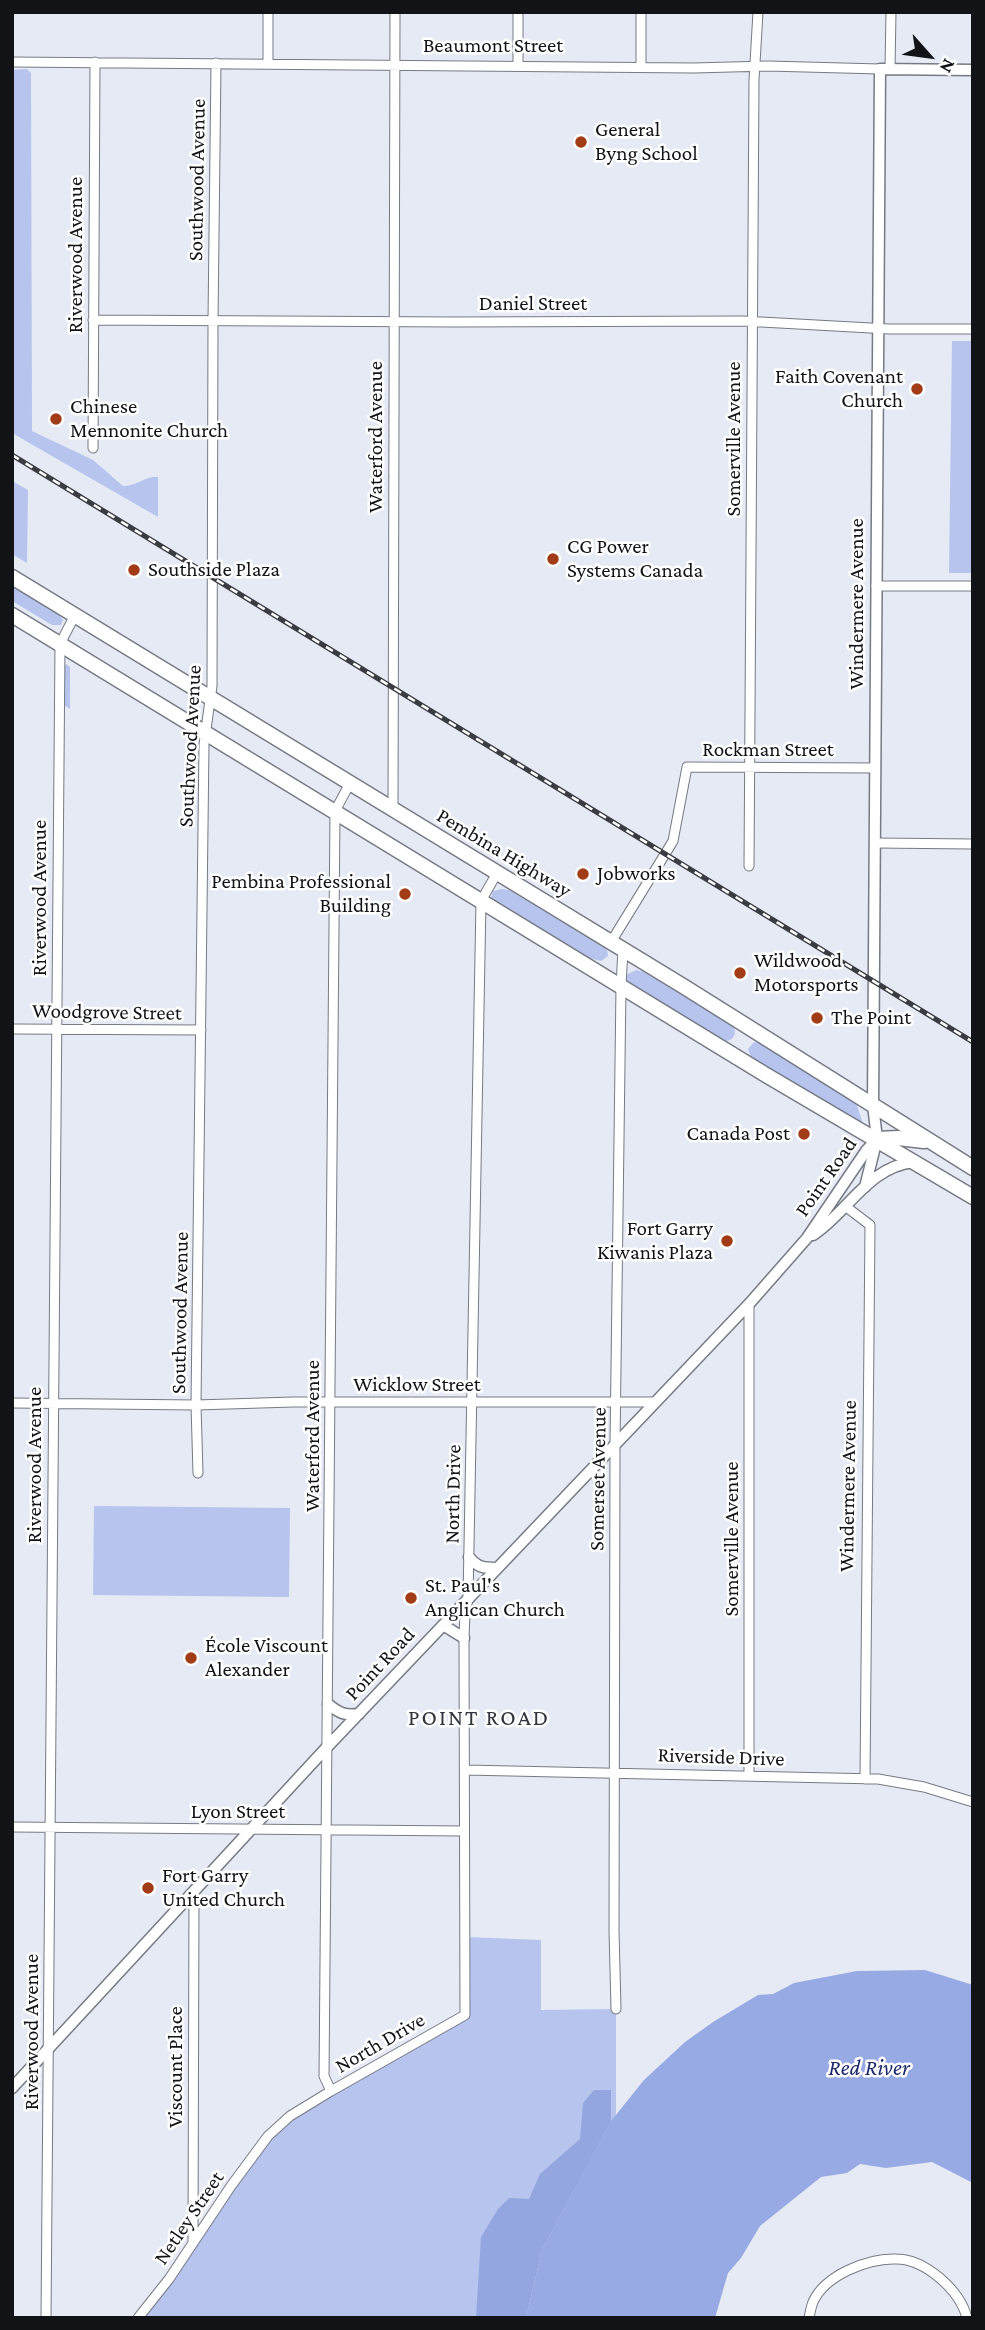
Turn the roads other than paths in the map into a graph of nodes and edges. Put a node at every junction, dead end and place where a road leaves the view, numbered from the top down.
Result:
1 (268, 12) edge
2 (395, 12) edge
3 (518, 12) edge
4 (641, 12) edge
5 (758, 12) edge
6 (891, 12) edge
7 (12, 62) edge
8 (95, 62) junction
9 (216, 63) junction
10 (268, 64) junction
11 (395, 65) junction
12 (518, 66) junction
13 (756, 66) junction
14 (640, 67) junction
15 (886, 69) junction
16 (973, 70) edge
17 (93, 320) junction
18 (213, 321) junction
19 (395, 321) junction
20 (752, 321) junction
21 (878, 328) junction
22 (973, 329) edge
23 (93, 448) dead end
24 (12, 576) edge
25 (876, 586) junction
26 (973, 586) edge
27 (12, 615) edge
28 (75, 615) junction
29 (60, 644) junction
30 (212, 698) junction
31 (204, 732) junction
32 (751, 767) junction
33 (875, 768) junction
34 (350, 783) junction
35 (393, 809) junction
36 (335, 811) junction
37 (875, 843) junction
38 (973, 844) edge
39 (749, 866) dead end
40 (497, 873) junction
41 (481, 901) junction
42 (617, 946) junction
43 (621, 986) junction
44 (12, 1029) edge
45 (57, 1030) junction
46 (201, 1031) junction
47 (873, 1105) junction
48 (877, 1139) junction
49 (929, 1142) junction
50 (916, 1162) junction
51 (973, 1168) edge
52 (842, 1186) junction
53 (865, 1187) junction
54 (973, 1197) edge
55 (845, 1206) junction
56 (807, 1238) junction
57 (749, 1304) junction
58 (331, 1402) junction
59 (472, 1402) junction
60 (617, 1402) junction
61 (654, 1402) junction
62 (12, 1403) edge
63 (53, 1403) junction
64 (196, 1405) junction
65 (615, 1444) junction
66 (198, 1473) dead end
67 (469, 1557) junction
68 (497, 1568) junction
69 (468, 1599) junction
70 (443, 1625) junction
71 (464, 1638) junction
72 (328, 1704) junction
73 (359, 1714) junction
74 (328, 1746) junction
75 (465, 1770) junction
76 (615, 1772) junction
77 (749, 1775) junction
78 (864, 1779) junction
79 (973, 1802) edge
80 (12, 1827) edge
81 (51, 1827) junction
82 (253, 1829) junction
83 (327, 1830) junction
84 (464, 1831) junction
85 (194, 1891) junction
86 (616, 2009) dead end
87 (49, 2047) junction
88 (12, 2088) edge
89 (331, 2091) junction
90 (268, 2136) joint
91 (193, 2243) junction
92 (46, 2318) edge
93 (138, 2318) edge
94 (809, 2318) edge
95 (967, 2318) edge

1 - 10 street
2 - 11 street, Waterford Avenue
3 - 12 street
4 - 14 street
5 - 13 street, Somerville Avenue
6 - 15 street
7 - 8 street, Beaumont Street
8 - 9 street, Beaumont Street
8 - 17 street, Riverwood Avenue
9 - 10 street, Beaumont Street
9 - 18 street, Southwood Avenue
10 - 11 street, Beaumont Street
11 - 12 street, Beaumont Street
11 - 19 street, Waterford Avenue
12 - 14 street, Beaumont Street
13 - 14 street, Beaumont Street
13 - 15 street, Beaumont Street
13 - 20 street, Somerville Avenue
15 - 16 street, Beaumont Street
15 - 21 street, Windermere Avenue
17 - 18 street, Daniel Street
17 - 23 street, Riverwood Avenue
18 - 19 street, Daniel Street
18 - 30 street, Southwood Avenue
19 - 20 street, Daniel Street
19 - 35 street, Waterford Avenue
20 - 21 street, Daniel Street
20 - 32 street, Somerville Avenue
21 - 22 street, Daniel Street
21 - 25 street, Windermere Avenue
24 - 28 main road, Pembina Highway
25 - 26 street
25 - 33 street, Windermere Avenue
27 - 29 main road
28 - 29 street, Riverwood Avenue
28 - 30 main road, Pembina Highway
29 - 31 main road
29 - 45 street, Riverwood Avenue
30 - 31 street, Southwood Avenue
30 - 34 main road, Pembina Highway
31 - 36 main road
31 - 46 street, Southwood Avenue
32 - 33 street, Rockman Street
32 - 39 street, Somerville Avenue
32 - 42 street, Rockman Street
33 - 37 street, Windermere Avenue
34 - 35 main road, Pembina Highway
34 - 36 street, Waterford Avenue
35 - 40 main road, Pembina Highway
36 - 41 main road
36 - 58 street, Waterford Avenue
37 - 38 street
37 - 47 street, Windermere Avenue
40 - 41 street, North Drive
40 - 42 main road, Pembina Highway
41 - 43 main road
41 - 59 street, North Drive
42 - 43 street, Somerset Avenue
42 - 47 main road, Pembina Highway
43 - 48 main road
43 - 60 street, Somerset Avenue
44 - 45 street, Woodgrove Street
45 - 46 street, Woodgrove Street
45 - 63 street, Riverwood Avenue
46 - 64 street, Southwood Avenue
47 - 48 street, Windermere Avenue
47 - 49 main road, Pembina Highway
48 - 49 main road
48 - 50 main road
48 - 52 street, Point Road
48 - 53 street, Point Road
49 - 51 main road, Pembina Highway
50 - 53 street
50 - 54 main road
52 - 55 street
52 - 56 street, Point Road
53 - 55 street, Point Road
55 - 56 street, Point Road
55 - 78 street, Windermere Avenue
56 - 57 street, Point Road
57 - 61 street, Point Road
57 - 77 street, Somerville Avenue
58 - 59 street, Wicklow Street
58 - 64 street, Wicklow Street
58 - 72 street, Waterford Avenue
59 - 60 street, Wicklow Street
59 - 67 street, North Drive
60 - 61 street, Wicklow Street
60 - 65 street, Somerset Avenue
61 - 65 street, Point Road
62 - 63 street, Wicklow Street
63 - 64 street, Wicklow Street
63 - 81 street, Riverwood Avenue
64 - 66 street, Southwood Avenue
65 - 68 street, Point Road
65 - 76 street, Somerset Avenue
67 - 68 street
67 - 69 street, North Drive
68 - 69 street, Point Road
69 - 70 street, Point Road
69 - 71 street, North Drive
70 - 71 street
70 - 73 street, Point Road
71 - 75 street, North Drive
72 - 73 street
72 - 74 street, Waterford Avenue
73 - 74 street, Point Road
74 - 82 street, Point Road
74 - 83 street, Waterford Avenue
75 - 76 street, Riverside Drive
75 - 84 street, North Drive
76 - 77 street, Riverside Drive
76 - 86 street, Somerset Avenue
77 - 78 street, Riverside Drive
78 - 79 street, Riverside Drive
80 - 81 street, Lyon Street
81 - 82 street, Lyon Street
81 - 87 street, Riverwood Avenue
82 - 83 street, Lyon Street
82 - 85 street, Point Road
83 - 84 street, Lyon Street
83 - 89 street, Waterford Avenue
84 - 89 street, North Drive
85 - 87 street, Point Road
85 - 91 street, Viscount Place
87 - 88 street, Point Road
87 - 92 street, Riverwood Avenue
89 - 90 street, North Drive
90 - 91 street, Netley Street
91 - 93 street, Netley Street
94 - 95 street

